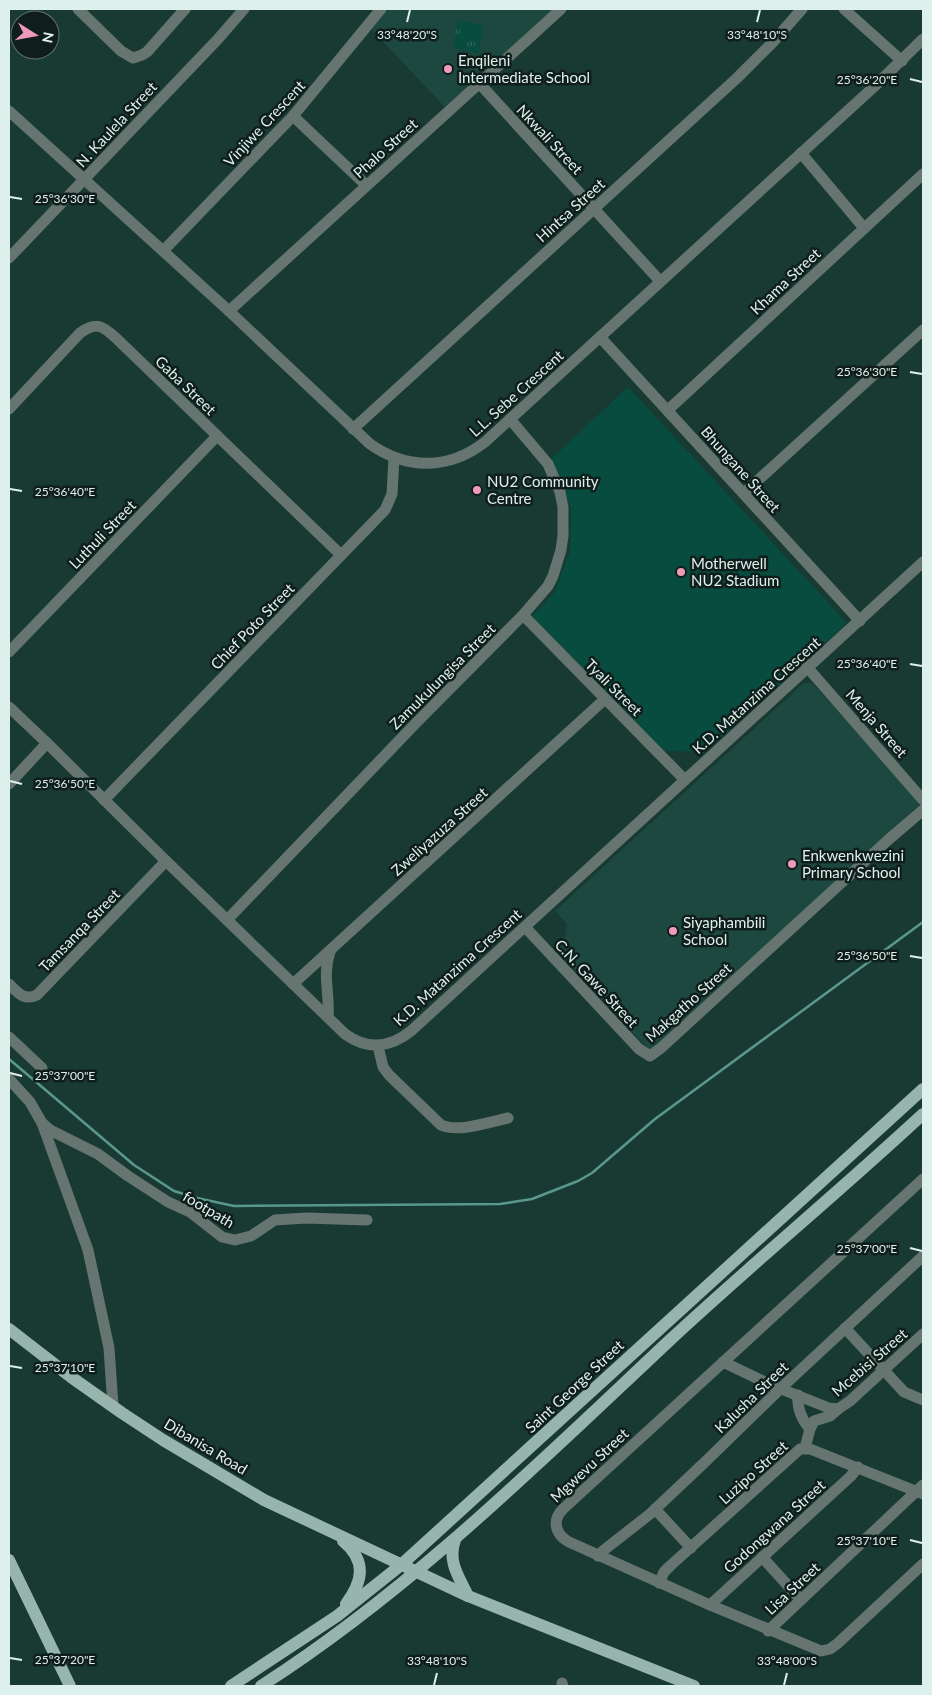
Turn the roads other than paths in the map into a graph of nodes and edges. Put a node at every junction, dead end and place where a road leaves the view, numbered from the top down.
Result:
1 (78, 9) edge
2 (185, 9) edge
3 (244, 9) edge
4 (381, 9) edge
5 (561, 9) edge
6 (802, 9) edge
7 (844, 9) edge
8 (923, 39) edge
9 (902, 61) junction
10 (479, 83) junction
11 (9, 111) edge
12 (293, 116) junction
13 (800, 153) junction
14 (923, 174) edge
15 (85, 179) junction
16 (366, 185) junction
17 (594, 209) junction
18 (864, 228) junction
19 (163, 251) junction
20 (9, 258) edge
21 (660, 281) junction
22 (229, 311) junction
23 (923, 330) edge
24 (600, 338) junction
25 (9, 409) edge
26 (668, 410) junction
27 (510, 419) junction
28 (353, 429) junction
29 (217, 436) junction
30 (394, 458) junction
31 (744, 493) junction
32 (341, 555) junction
33 (923, 562) edge
34 (523, 615) junction
35 (860, 621) junction
36 (9, 652) edge
37 (807, 667) junction
38 (605, 699) junction
39 (9, 708) edge
40 (47, 743) junction
41 (685, 780) junction
42 (9, 784) edge
43 (104, 800) junction
44 (923, 800) edge
45 (923, 810) edge
46 (166, 861) junction
47 (227, 920) junction
48 (525, 927) junction
49 (330, 950) junction
50 (9, 984) edge
51 (293, 984) junction
52 (328, 1017) junction
53 (9, 1037) edge
54 (378, 1046) junction
55 (650, 1056) joint
56 (42, 1068) dead end
57 (9, 1079) edge
58 (923, 1089) edge
59 (923, 1114) edge
60 (508, 1118) dead end
61 (42, 1123) junction
62 (923, 1179) edge
63 (367, 1220) dead end
64 (923, 1256) edge
65 (845, 1328) junction
66 (9, 1329) edge
67 (923, 1334) edge
68 (723, 1362) junction
69 (883, 1370) junction
70 (780, 1388) junction
71 (798, 1395) junction
72 (923, 1400) edge
73 (113, 1406) junction
74 (838, 1409) junction
75 (810, 1429) junction
76 (805, 1448) junction
77 (858, 1467) junction
78 (921, 1490) edge
79 (655, 1508) junction
80 (332, 1532) junction
81 (455, 1540) junction
82 (691, 1548) junction
83 (598, 1556) junction
84 (762, 1557) junction
85 (9, 1560) edge
86 (923, 1564) edge
87 (401, 1565) junction
88 (416, 1573) junction
89 (659, 1583) junction
90 (468, 1596) junction
91 (801, 1600) junction
92 (710, 1605) junction
93 (337, 1616) junction
94 (768, 1630) junction
95 (70, 1686) edge
96 (231, 1686) edge
97 (261, 1686) edge
98 (694, 1686) edge

1 - 2 street
3 - 15 street, N. Kaulela Street
4 - 12 street, Vinjiwe Crescent
5 - 10 street, Phalo Street
6 - 17 street, Hintsa Street
7 - 9 street
8 - 9 street, L.L. Sebe Crescent
9 - 13 street, L.L. Sebe Crescent
10 - 16 street, Phalo Street
10 - 17 street, Nkwali Street
11 - 15 street, L.L. Sebe Crescent
12 - 16 street
12 - 19 street, Vinjiwe Crescent
13 - 18 street
13 - 21 street, L.L. Sebe Crescent
14 - 18 street, Khama Street
15 - 19 street, L.L. Sebe Crescent
15 - 20 street, N. Kaulela Street
16 - 22 street, Phalo Street
17 - 21 street, Nkwali Street
17 - 28 street, Hintsa Street
18 - 26 street, Khama Street
19 - 22 street, L.L. Sebe Crescent
21 - 24 street, L.L. Sebe Crescent
22 - 28 street, L.L. Sebe Crescent
23 - 31 street
24 - 26 street, Bhungane Street
24 - 27 street, L.L. Sebe Crescent
25 - 29 street, Gaba Street
26 - 31 street, Bhungane Street
27 - 30 street, L.L. Sebe Crescent
27 - 34 street, Zamukulungisa Street
28 - 30 street, L.L. Sebe Crescent
29 - 32 street, Gaba Street
29 - 36 street, Luthuli Street
30 - 32 street, Chief Poto Street
31 - 35 street, Bhungane Street
32 - 43 street, Chief Poto Street
33 - 35 street, K.D. Matanzima Crescent
34 - 38 street, Tyali Street
34 - 47 street, Zamukulungisa Street
35 - 37 street, K.D. Matanzima Crescent
37 - 41 street, K.D. Matanzima Crescent
37 - 44 street, Menja Street
38 - 41 street, Tyali Street
38 - 49 street, Zweliyazuza Street
39 - 40 street
40 - 42 street
40 - 43 street
41 - 48 street, K.D. Matanzima Crescent
43 - 46 street
45 - 55 street, Makgatho Street
46 - 47 street
46 - 50 street, Tamsanqa Street
47 - 51 street
48 - 54 street, K.D. Matanzima Crescent
48 - 55 street, C.N. Gawe Street
49 - 51 street, Zweliyazuza Street
49 - 52 street
51 - 52 street
52 - 54 street
53 - 56 street
54 - 60 street
57 - 61 street
58 - 87 main road, Saint George Street
59 - 81 main road
61 - 63 street, footpath
61 - 73 street
62 - 68 street, Mgwevu Street
64 - 65 street, Kalusha Street
65 - 69 street
65 - 70 street, Kalusha Street
66 - 73 main road, Dibanisa Road
67 - 69 street, Mcebisi Street
68 - 70 street, Mcebisi Street
68 - 83 street, Mgwevu Street
69 - 72 street
69 - 74 street, Mcebisi Street
70 - 71 street, Mcebisi Street
70 - 79 street, Kalusha Street
71 - 74 street, Mcebisi Street
71 - 75 street
73 - 80 main road, Dibanisa Road
74 - 75 street
75 - 76 street
76 - 77 street, Luzipo Street
76 - 82 street, Luzipo Street
77 - 78 street, Luzipo Street
77 - 84 street, Godongwana Street
78 - 91 street, Lisa Street
79 - 82 street
79 - 83 street, Kalusha Street
80 - 87 main road, Dibanisa Road
80 - 93 main road
81 - 88 main road
81 - 90 main road
82 - 89 street, Luzipo Street
83 - 89 street, Mgwevu Street
84 - 91 street
84 - 92 street, Godongwana Street
85 - 95 main road
86 - 94 street, Mgwevu Street
87 - 88 main road, Dibanisa Road
87 - 93 main road, Saint George Street
88 - 90 main road, Dibanisa Road
88 - 97 main road
89 - 92 street, Mgwevu Street
90 - 98 main road, Dibanisa Road
91 - 94 street, Lisa Street
92 - 94 street, Mgwevu Street
93 - 96 main road, Saint George Street

